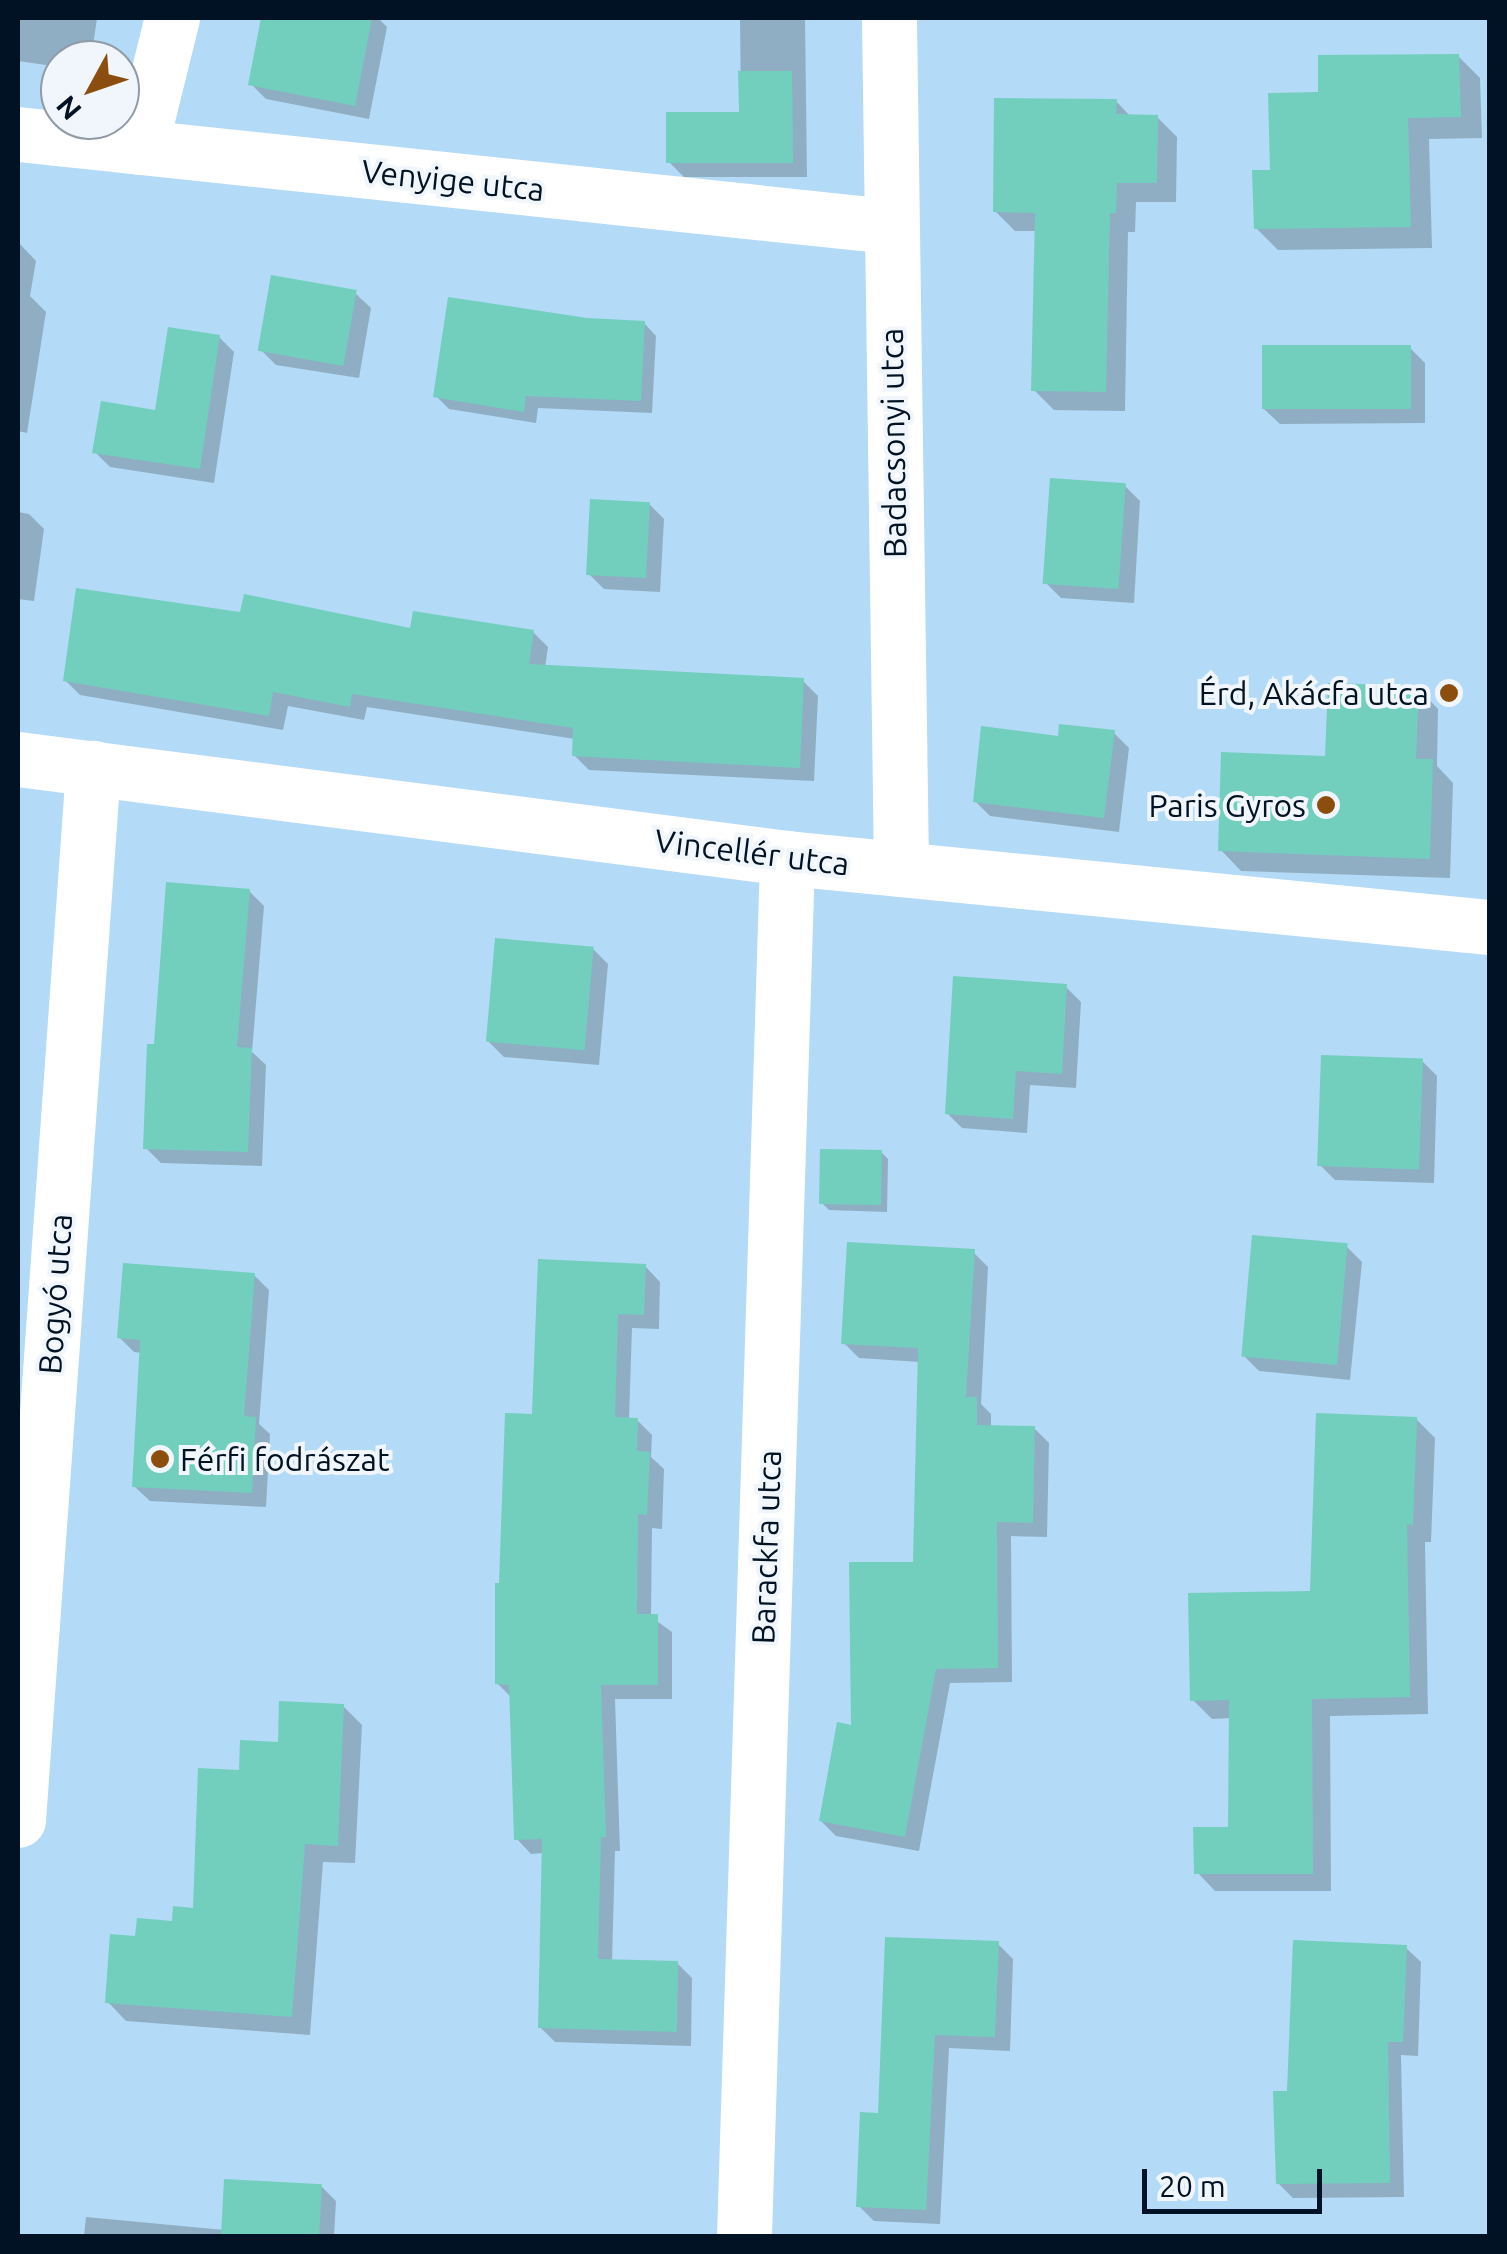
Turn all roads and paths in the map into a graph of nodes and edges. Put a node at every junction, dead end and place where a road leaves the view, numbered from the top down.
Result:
1 (172, 18) edge
2 (889, 18) edge
3 (18, 134) edge
4 (140, 148) junction
5 (889, 226) junction
6 (18, 759) edge
7 (93, 768) junction
8 (788, 858) junction
9 (901, 868) junction
10 (1490, 927) edge
11 (18, 1820) edge
12 (744, 2236) edge

1 - 4 street
2 - 5 street, Badacsonyi utca
3 - 4 street, Venyige utca
4 - 5 street, Venyige utca
5 - 9 street, Badacsonyi utca
6 - 7 street, Vincellér utca
7 - 8 street, Vincellér utca
7 - 11 street, Bogyó utca
8 - 9 street, Vincellér utca
8 - 12 street, Barackfa utca
9 - 10 street, Vincellér utca

